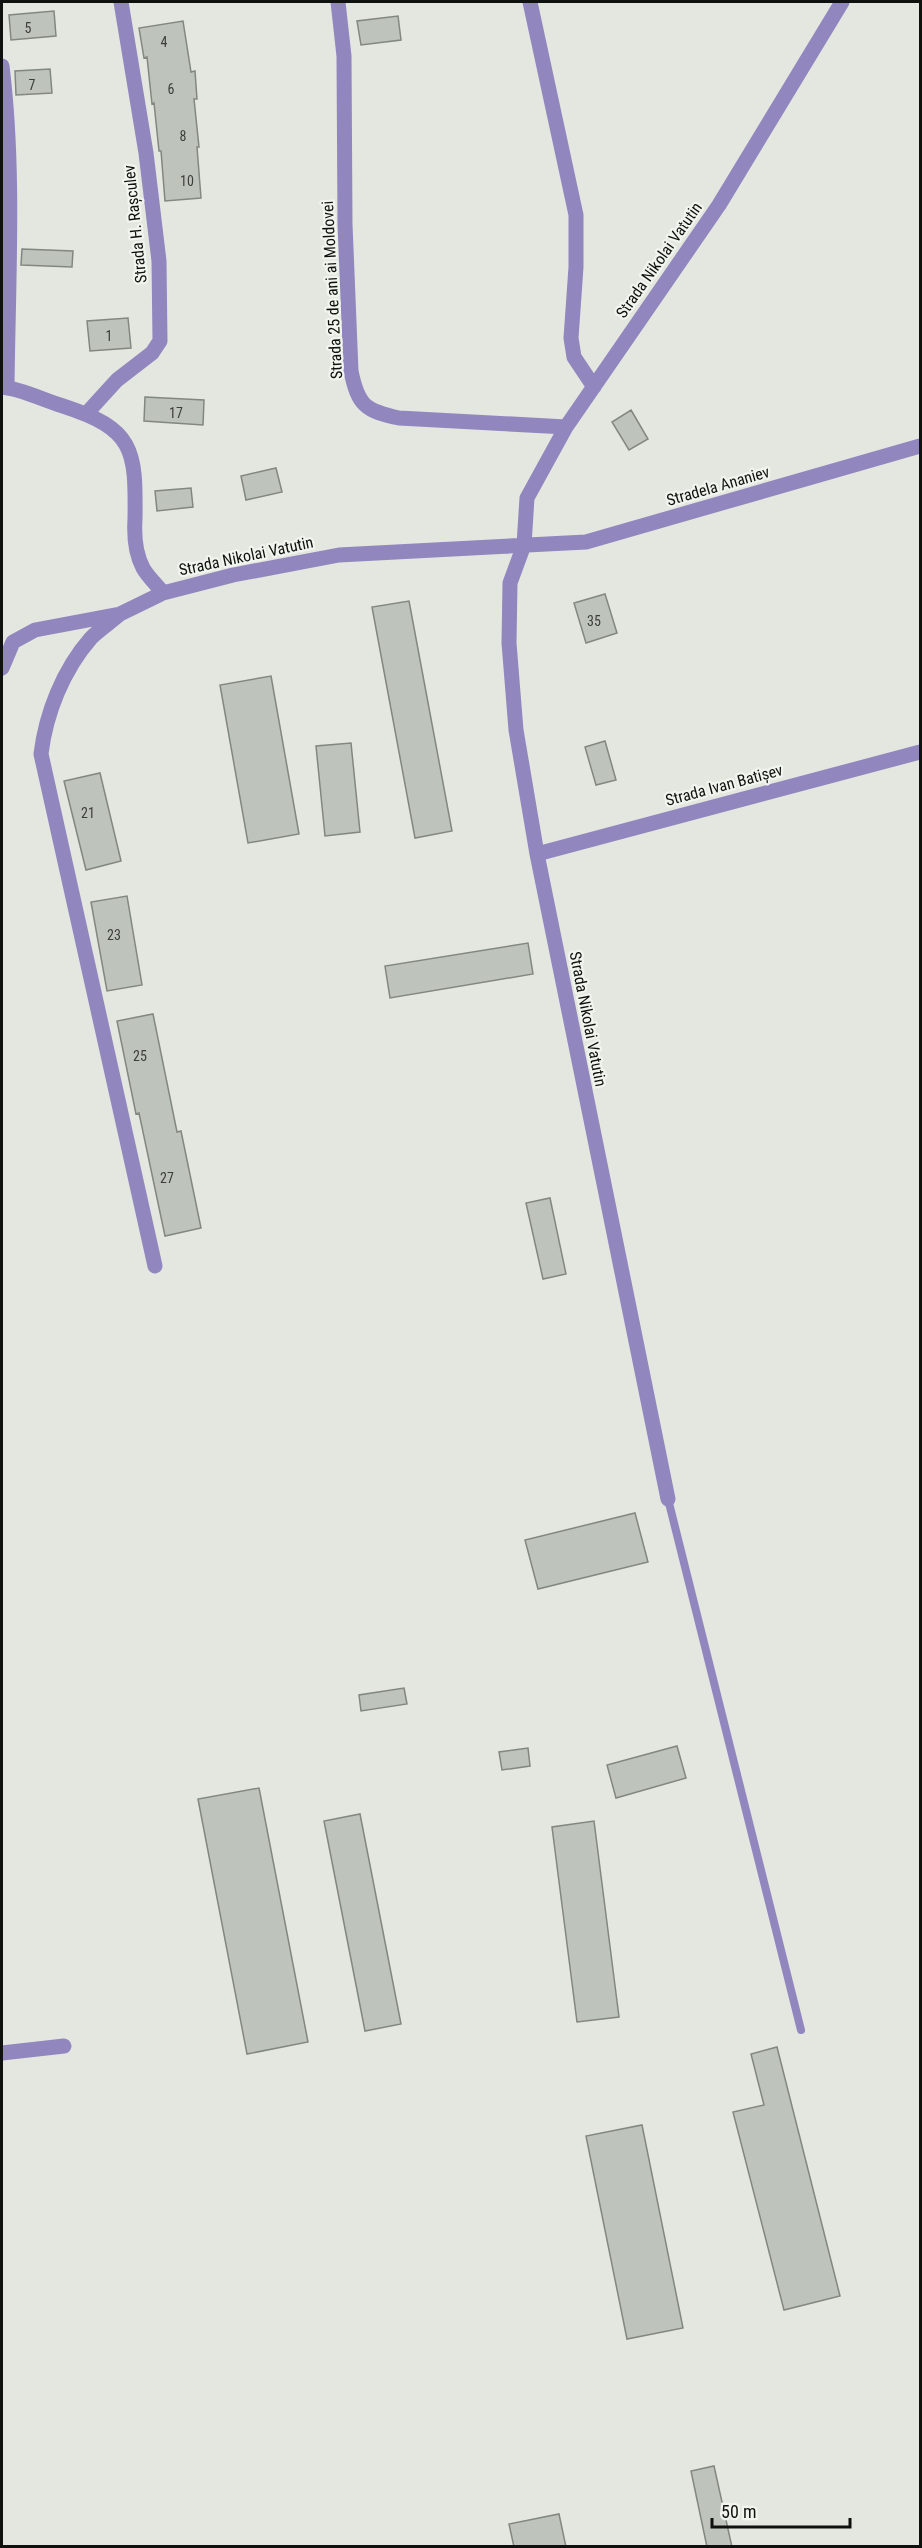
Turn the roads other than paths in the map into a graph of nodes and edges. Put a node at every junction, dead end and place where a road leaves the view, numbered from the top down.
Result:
1 (121, 2) edge
2 (338, 2) edge
3 (530, 2) edge
4 (842, 2) edge
5 (2, 66) edge
6 (4, 387) edge
7 (594, 387) junction
8 (86, 414) junction
9 (566, 427) junction
10 (921, 446) edge
11 (524, 544) junction
12 (163, 593) junction
13 (120, 614) junction
14 (2, 668) edge
15 (921, 752) edge
16 (537, 854) junction
17 (155, 1266) dead end
18 (668, 1499) joint
19 (801, 2030) dead end
20 (64, 2046) dead end
21 (2, 2053) edge

1 - 8 street, Strada H. Rașculev
2 - 9 street, Strada 25 de ani ai Moldovei
3 - 7 street
4 - 7 street, Strada Nikolai Vatutin
5 - 6 street
6 - 8 street
7 - 9 street, Strada Nikolai Vatutin
8 - 12 street
9 - 11 street, Strada Nikolai Vatutin
10 - 11 street, Stradela Ananiev
11 - 12 street, Strada Nikolai Vatutin
11 - 16 street, Strada Nikolai Vatutin
12 - 13 street, Strada Nikolai Vatutin
13 - 14 street, Strada Nikolai Vatutin
13 - 17 street
15 - 16 street, Strada Ivan Batișev
16 - 18 street, Strada Nikolai Vatutin
18 - 19 lane
20 - 21 street

